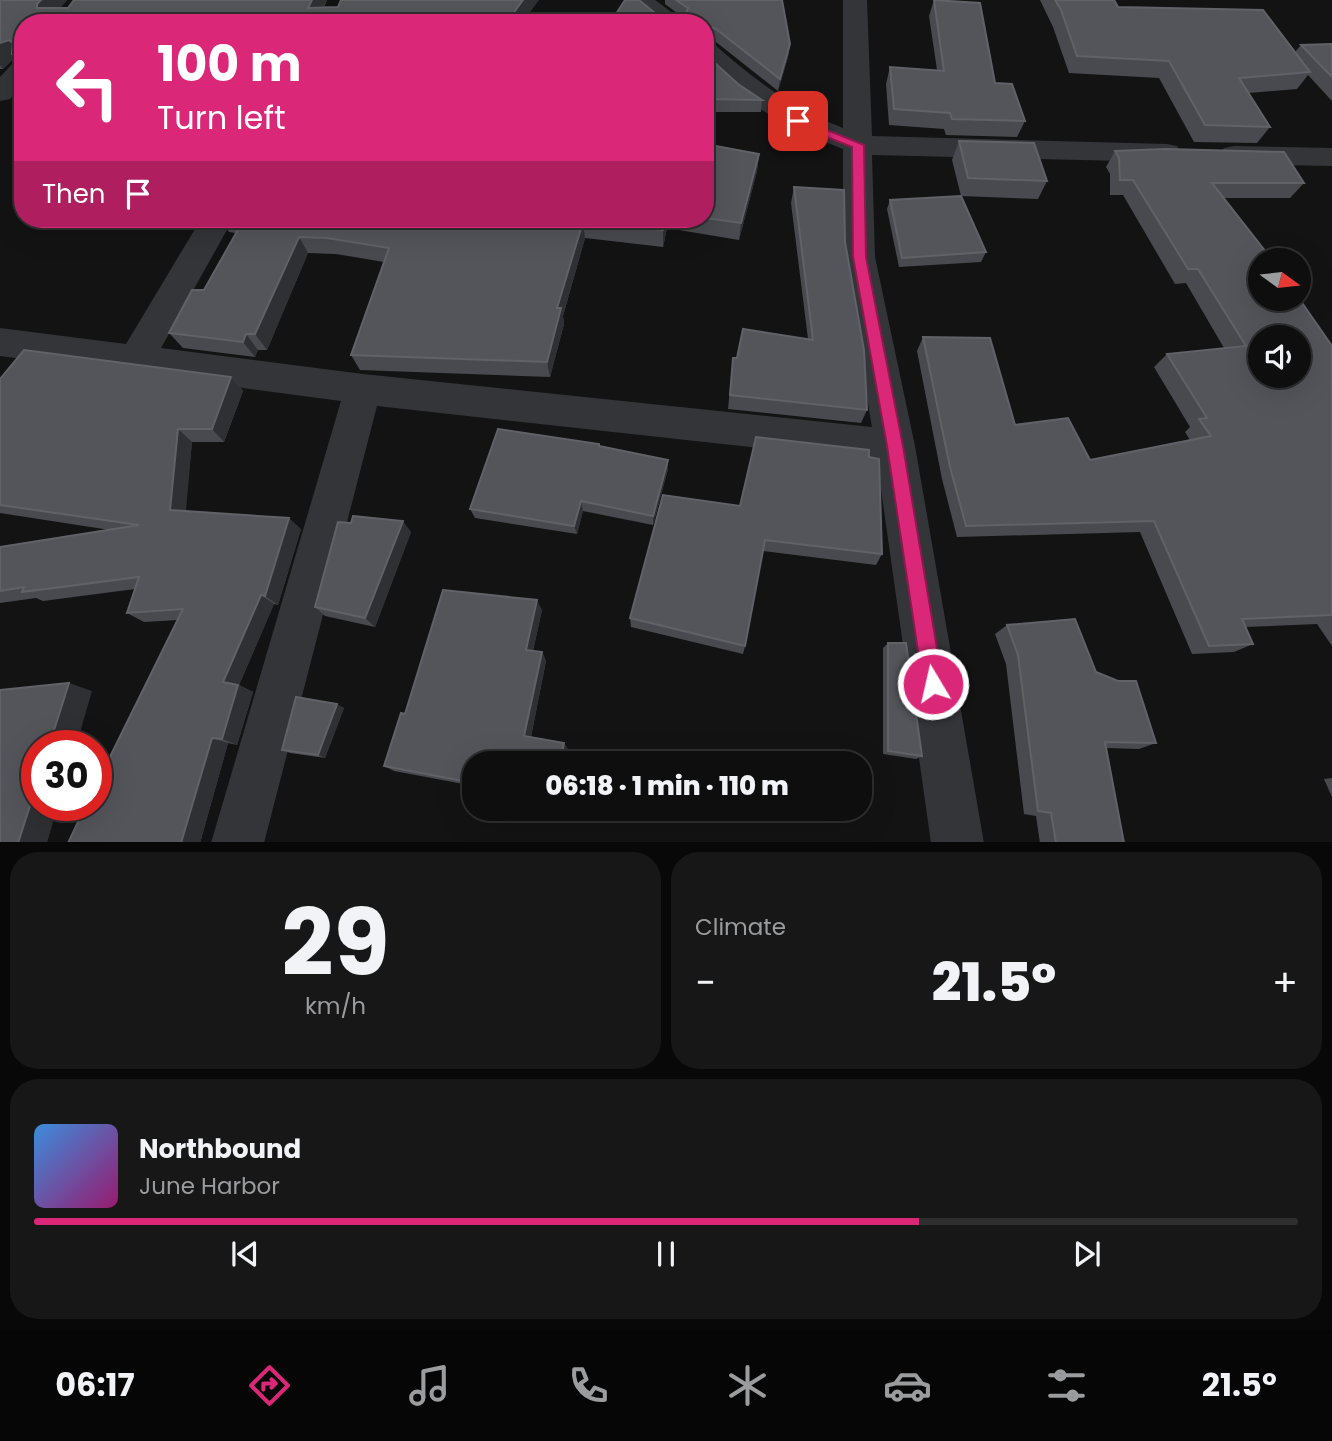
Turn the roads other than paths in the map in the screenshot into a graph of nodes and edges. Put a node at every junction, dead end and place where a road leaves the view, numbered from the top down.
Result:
1 (639, 0) edge
2 (855, 0) edge
3 (660, 14) edge
4 (714, 57) edge
5 (14, 78) edge
6 (0, 93) edge
7 (858, 145) junction
8 (1332, 158) edge
9 (212, 228) edge
10 (0, 342) edge
11 (135, 361) junction
12 (363, 389) junction
13 (895, 446) junction
14 (237, 842) edge
15 (958, 842) edge

1 - 3 street
2 - 7 street
4 - 7 street
5 - 6 street
7 - 8 street
7 - 13 street
9 - 11 street
10 - 11 street
11 - 12 street
12 - 13 street
12 - 14 street
13 - 15 street

